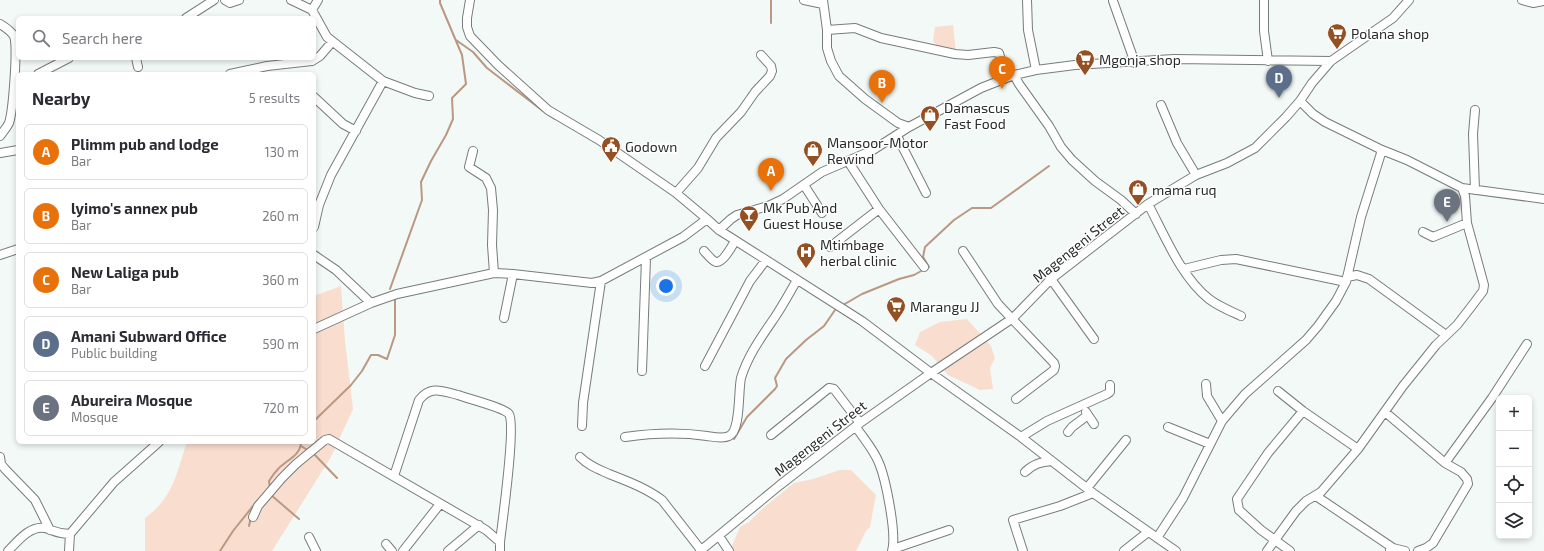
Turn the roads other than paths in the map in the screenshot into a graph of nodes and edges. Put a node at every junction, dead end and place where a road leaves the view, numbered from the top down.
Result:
1 (214, 0) edge
2 (225, 0) edge
3 (239, 0) edge
4 (291, 0) edge
5 (318, 0) edge
6 (470, 0) edge
7 (804, 0) edge
8 (1027, 0) edge
9 (1264, 0) edge
10 (1409, 0) edge
11 (1522, 0) edge
12 (1113, 1) edge
13 (1544, 1) edge
14 (823, 2) edge
15 (312, 10) junction
16 (189, 16) edge
17 (315, 16) edge
18 (316, 17) edge
19 (0, 24) edge
20 (827, 30) junction
21 (332, 42) junction
22 (761, 55) dead end
23 (316, 58) edge
24 (65, 60) edge
25 (136, 60) edge
26 (314, 60) edge
27 (1268, 61) junction
28 (1331, 62) junction
29 (1135, 63) junction
30 (138, 67) dead end
31 (1036, 70) junction
32 (42, 72) edge
33 (239, 72) edge
34 (1014, 75) junction
35 (1006, 78) junction
36 (383, 81) junction
37 (16, 85) edge
38 (429, 96) dead end
39 (316, 99) edge
40 (1300, 101) junction
41 (1161, 105) dead end
42 (1475, 110) dead end
43 (909, 127) junction
44 (356, 131) junction
45 (0, 136) edge
46 (897, 136) junction
47 (16, 150) edge
48 (1382, 150) junction
49 (473, 151) dead end
50 (0, 153) edge
51 (848, 161) junction
52 (1196, 175) junction
53 (804, 185) junction
54 (1462, 188) junction
55 (1475, 190) junction
56 (926, 193) dead end
57 (676, 194) junction
58 (1544, 199) edge
59 (1148, 204) junction
60 (879, 209) junction
61 (822, 213) dead end
62 (1136, 214) junction
63 (316, 218) edge
64 (707, 219) junction
65 (1467, 222) junction
66 (719, 230) junction
67 (1423, 232) dead end
68 (736, 241) junction
69 (830, 247) dead end
70 (16, 250) edge
71 (704, 251) dead end
72 (963, 251) dead end
73 (0, 255) edge
74 (316, 256) edge
75 (646, 258) junction
76 (766, 260) junction
77 (924, 267) dead end
78 (1184, 270) junction
79 (494, 273) junction
80 (513, 274) junction
81 (1051, 279) junction
82 (797, 280) junction
83 (1347, 280) junction
84 (601, 281) junction
85 (371, 303) junction
86 (1241, 316) dead end
87 (504, 318) dead end
88 (1012, 318) junction
89 (316, 329) edge
90 (1446, 335) junction
91 (1094, 339) dead end
92 (1527, 344) dead end
93 (705, 366) dead end
94 (642, 371) dead end
95 (931, 373) junction
96 (1206, 384) dead end
97 (1110, 385) dead end
98 (1278, 391) dead end
99 (1016, 399) dead end
100 (1081, 406) junction
101 (1303, 411) junction
102 (1385, 412) junction
103 (1088, 415) junction
104 (1222, 421) junction
105 (1094, 424) dead end
106 (858, 425) junction
107 (582, 426) dead end
108 (1168, 427) dead end
109 (1068, 432) dead end
110 (771, 435) dead end
111 (625, 437) dead end
112 (1021, 437) junction
113 (1126, 440) dead end
114 (157, 444) edge
115 (1210, 444) junction
116 (1358, 449) junction
117 (0, 457) edge
118 (580, 457) dead end
119 (1052, 461) junction
120 (1444, 463) junction
121 (1025, 472) dead end
122 (394, 476) junction
123 (1090, 490) junction
124 (1316, 496) junction
125 (440, 504) junction
126 (252, 518) dead end
127 (479, 525) junction
128 (50, 530) junction
129 (949, 530) dead end
130 (1148, 532) junction
131 (70, 534) junction
132 (719, 536) junction
133 (309, 537) dead end
134 (1157, 538) junction
135 (1275, 540) junction
136 (386, 544) dead end
137 (500, 547) edge
138 (1391, 549) edge
139 (701, 550) edge
140 (893, 550) edge
141 (8, 551) edge
142 (69, 551) edge
143 (316, 551) edge
144 (392, 551) edge
145 (403, 551) edge
146 (448, 551) edge
147 (729, 551) edge
148 (1023, 551) edge
149 (1124, 551) edge
150 (1176, 551) edge
151 (1267, 551) edge
152 (1290, 551) edge
153 (1405, 551) edge
154 (1418, 551) edge

1 - 16 street
2 - 3 street
4 - 15 street
5 - 15 street
6 - 57 street
7 - 14 street
8 - 31 street
9 - 27 street
10 - 28 street, Magengeni Street
11 - 13 street
12 - 29 street
14 - 20 street
15 - 17 street
18 - 21 street
19 - 37 street
20 - 35 street
20 - 43 street
21 - 23 street
21 - 36 street
22 - 57 street
24 - 32 street
25 - 30 street
26 - 33 street
27 - 28 street
27 - 29 street
28 - 40 street, Magengeni Street
29 - 31 street
31 - 34 street
34 - 35 street
34 - 62 street
35 - 43 street
36 - 38 street
36 - 44 street
37 - 45 street
39 - 44 street
40 - 48 street
40 - 52 street, Magengeni Street
41 - 52 street
42 - 55 street
43 - 46 street
44 - 63 street
46 - 51 street
46 - 56 street
47 - 50 street
48 - 54 street
48 - 83 street
49 - 79 street
51 - 53 street
51 - 60 street
52 - 59 street, Magengeni Street
53 - 61 street
53 - 66 street
54 - 55 street
54 - 65 street
55 - 58 street
57 - 64 street
59 - 62 street, Magengeni Street
59 - 78 street
60 - 69 street
60 - 77 street
62 - 81 street, Magengeni Street
64 - 66 street
64 - 75 street
65 - 67 street
65 - 90 street
66 - 68 street
68 - 71 street
68 - 76 street
70 - 73 street
72 - 88 street
74 - 85 street
75 - 84 street
75 - 94 street
76 - 82 street
76 - 93 street
78 - 83 street
78 - 86 street
79 - 80 street
79 - 85 street
80 - 84 street
80 - 87 street
81 - 88 street, Magengeni Street
81 - 91 street
82 - 95 street
82 - 111 street
83 - 90 street
83 - 104 street
84 - 107 street
85 - 89 street
88 - 95 street, Magengeni Street
88 - 99 street
90 - 102 street
92 - 120 street
95 - 106 street, Magengeni Street
95 - 112 street
96 - 104 street
97 - 100 street
98 - 101 street
100 - 103 street
100 - 112 street
101 - 116 street
101 - 135 street
102 - 116 street
102 - 120 street
103 - 105 street
103 - 109 street
104 - 115 street
106 - 110 street
106 - 132 street, Magengeni Street
106 - 140 street
108 - 115 street
112 - 119 street
113 - 123 street
114 - 131 street
115 - 134 street
116 - 124 street
117 - 128 street
118 - 139 street
119 - 121 street
119 - 123 street
120 - 154 street
122 - 125 street
122 - 126 street
122 - 137 street
123 - 130 street
123 - 148 street
124 - 135 street
124 - 138 street
125 - 127 street
125 - 145 street
127 - 137 street
127 - 146 street
128 - 131 street
128 - 141 street
129 - 140 street
130 - 134 street
130 - 149 street
131 - 142 street
132 - 139 street, Magengeni Street
132 - 147 street
133 - 143 street
134 - 150 street
135 - 151 street
135 - 152 street
136 - 144 street
138 - 153 street

